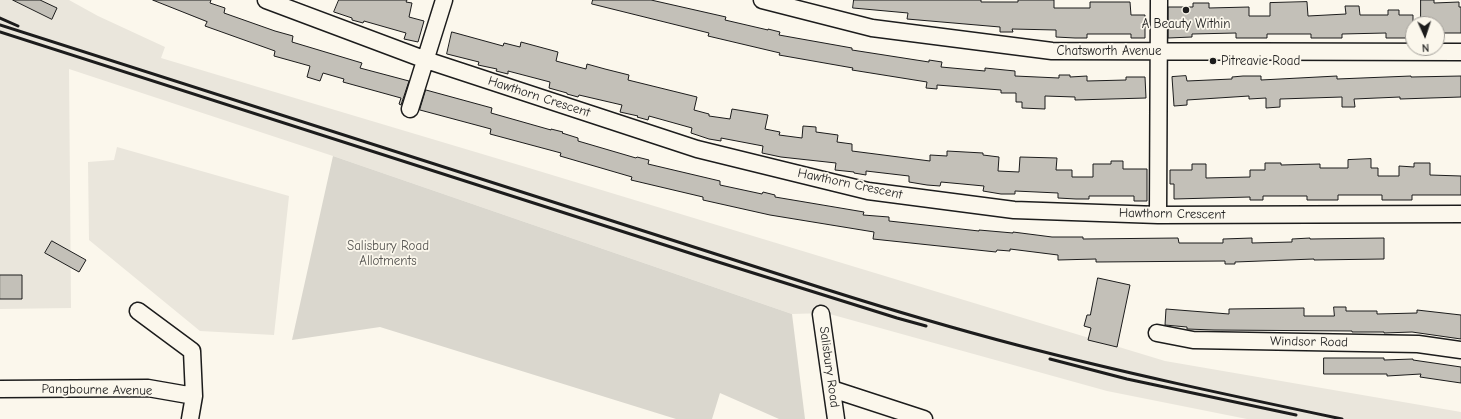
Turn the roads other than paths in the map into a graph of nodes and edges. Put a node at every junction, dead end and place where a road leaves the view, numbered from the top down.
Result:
1 (266, 0) edge
2 (444, 0) edge
3 (762, 0) edge
4 (1159, 0) edge
5 (1159, 52) junction
6 (1461, 52) edge
7 (426, 60) junction
8 (410, 109) dead end
9 (1461, 214) edge
10 (1158, 215) junction
11 (138, 311) dead end
12 (821, 314) dead end
13 (1157, 333) dead end
14 (1461, 350) edge
15 (0, 389) edge
16 (832, 389) junction
17 (194, 396) junction
18 (190, 419) edge
19 (836, 419) edge
20 (924, 419) edge

1 - 7 street, Hawthorn Crescent
2 - 7 street
3 - 5 street, Chatsworth Avenue
4 - 5 street
5 - 6 street, Chatsworth Avenue
5 - 10 street
7 - 8 street
7 - 10 street, Hawthorn Crescent
9 - 10 street, Hawthorn Crescent
11 - 17 street
12 - 16 street, Salisbury Road
13 - 14 street, Windsor Road
15 - 17 street, Pangbourne Avenue
16 - 19 street, Salisbury Road
16 - 20 street
17 - 18 street

